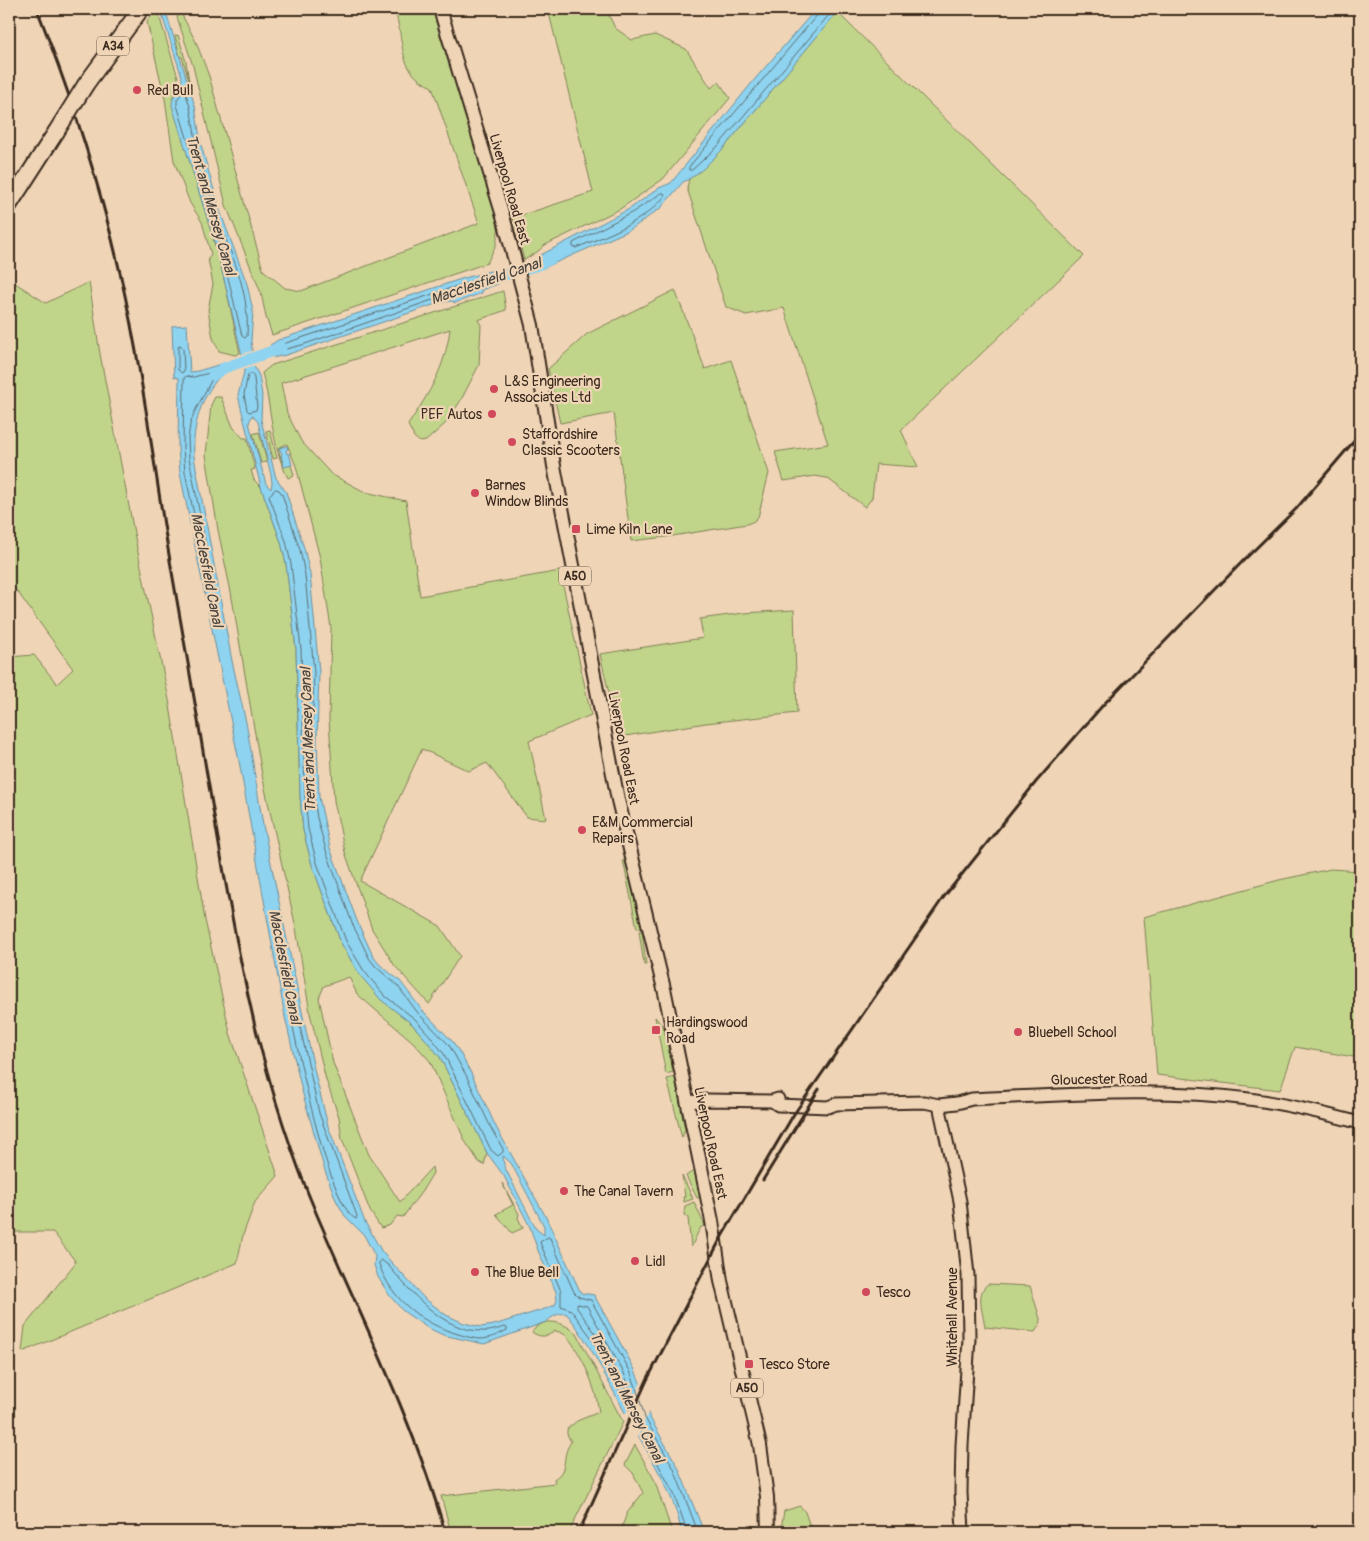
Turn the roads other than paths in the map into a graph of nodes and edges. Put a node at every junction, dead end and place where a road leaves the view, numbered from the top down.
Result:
1 (141, 9) edge
2 (440, 9) edge
3 (9, 206) edge
4 (687, 1102) junction
5 (939, 1104) junction
6 (1360, 1123) edge
7 (768, 1532) edge
8 (963, 1532) edge

1 - 3 highway, A34, bridge
2 - 4 main road, Liverpool Road East / A50
4 - 5 street, Gloucester Road
4 - 7 main road, Liverpool Road East / A50
5 - 6 street, Gloucester Road
5 - 8 street, Whitehall Avenue

